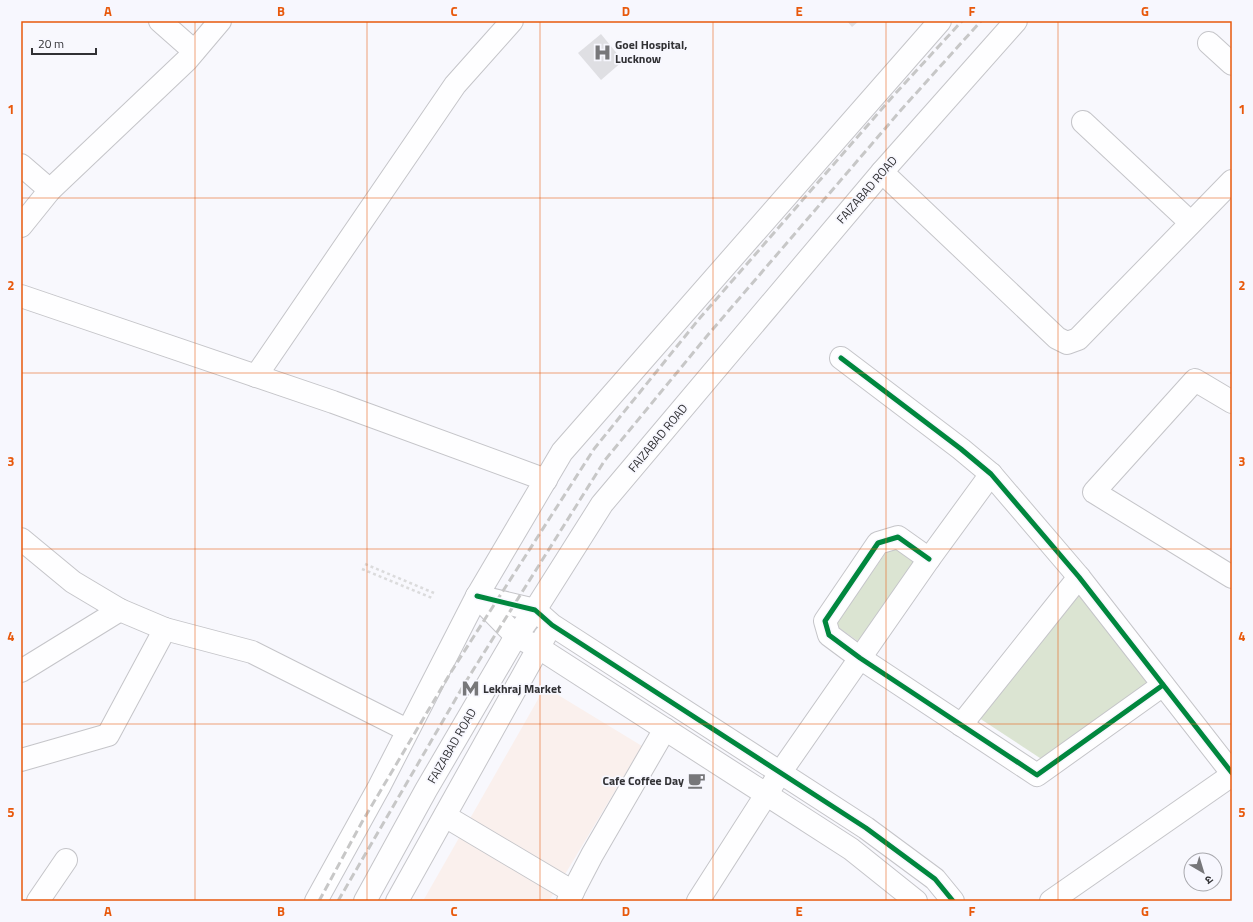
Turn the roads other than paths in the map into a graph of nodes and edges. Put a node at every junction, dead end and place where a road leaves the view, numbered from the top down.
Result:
1 (160, 21) edge
2 (220, 21) edge
3 (512, 21) edge
4 (940, 21) edge
5 (1016, 21) edge
6 (1209, 43) dead end
7 (194, 51) junction
8 (1231, 61) edge
9 (1083, 122) dead end
10 (21, 165) edge
11 (882, 172) junction
12 (1232, 180) edge
13 (50, 190) junction
14 (1190, 222) junction
15 (21, 226) edge
16 (21, 296) edge
17 (841, 358) dead end
18 (256, 376) junction
19 (1232, 402) edge
20 (991, 474) junction
21 (546, 480) junction
22 (21, 539) edge
23 (929, 559) junction
24 (1079, 577) junction
25 (1232, 577) edge
26 (477, 596) junction
27 (120, 610) junction
28 (536, 610) junction
29 (552, 625) junction
30 (165, 629) junction
31 (516, 636) junction
32 (538, 648) junction
33 (860, 658) junction
34 (21, 671) edge
35 (1163, 685) junction
36 (961, 725) junction
37 (665, 729) junction
38 (407, 730) junction
39 (21, 760) edge
40 (780, 773) junction
41 (1232, 774) edge
42 (767, 794) junction
43 (445, 816) junction
44 (66, 860) dead end
45 (571, 896) edge
46 (38, 901) edge
47 (316, 901) edge
48 (365, 901) edge
49 (398, 901) edge
50 (698, 901) edge
51 (916, 901) edge
52 (953, 901) edge
53 (1051, 901) edge

1 - 7 street
2 - 7 street
3 - 18 street
4 - 21 street
5 - 11 street, FAIZABAD ROAD
6 - 8 street
7 - 13 street
9 - 14 street
10 - 13 street
11 - 14 street
11 - 28 street, FAIZABAD ROAD
12 - 14 street
13 - 15 street
16 - 18 street
17 - 20 street
18 - 21 street
19 - 25 street
20 - 23 street
20 - 24 street
21 - 26 street
22 - 27 street
23 - 33 street
23 - 33 street
24 - 35 street
24 - 36 street
26 - 28 street
26 - 31 street
26 - 38 street
27 - 30 street
27 - 34 street
28 - 29 street
28 - 31 street, FAIZABAD ROAD
29 - 32 street
29 - 40 street
30 - 38 street
30 - 39 street
31 - 32 street
31 - 48 street, FAIZABAD ROAD
32 - 37 street
32 - 43 street
33 - 36 street
33 - 40 street
35 - 36 street
35 - 41 street
37 - 42 street
37 - 45 street
38 - 47 street
40 - 42 street
40 - 52 street
41 - 53 street
42 - 50 street
42 - 51 street
43 - 45 street
43 - 49 street
44 - 46 street

